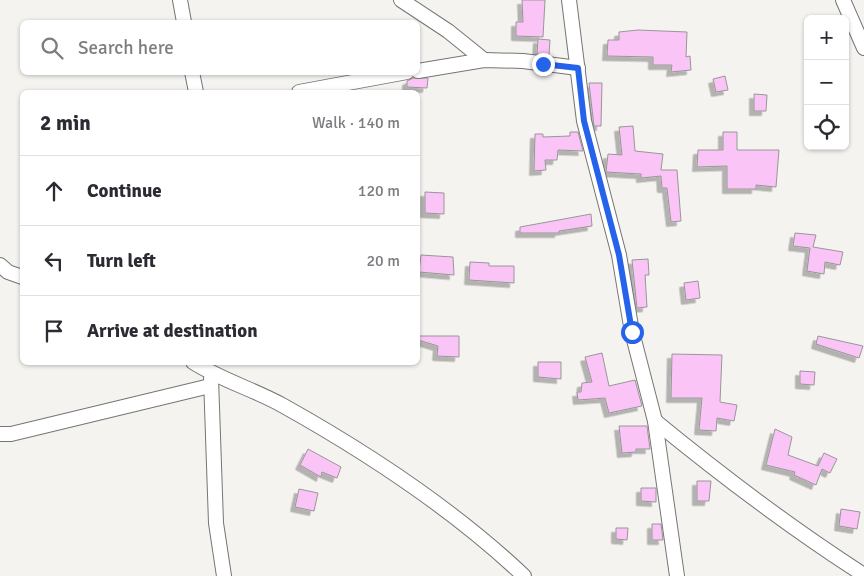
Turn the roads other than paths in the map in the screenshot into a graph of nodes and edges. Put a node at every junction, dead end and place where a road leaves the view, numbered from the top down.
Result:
1 (180, 0) edge
2 (401, 0) edge
3 (569, 0) edge
4 (843, 0) edge
5 (184, 20) edge
6 (864, 48) edge
7 (484, 60) junction
8 (578, 68) junction
9 (420, 71) edge
10 (193, 75) edge
11 (391, 75) edge
12 (196, 90) edge
13 (310, 90) edge
14 (0, 266) edge
15 (20, 276) edge
16 (197, 365) edge
17 (210, 374) edge
18 (655, 421) junction
19 (0, 434) edge
20 (864, 575) edge
21 (224, 576) edge
22 (524, 576) edge
23 (677, 576) edge

1 - 5 street
2 - 7 street
3 - 8 street
4 - 6 street
7 - 8 street
7 - 9 street
8 - 18 street
10 - 12 street
11 - 13 street
14 - 15 street
16 - 17 street
17 - 19 street
17 - 21 street
17 - 22 street
18 - 20 street
18 - 23 street

